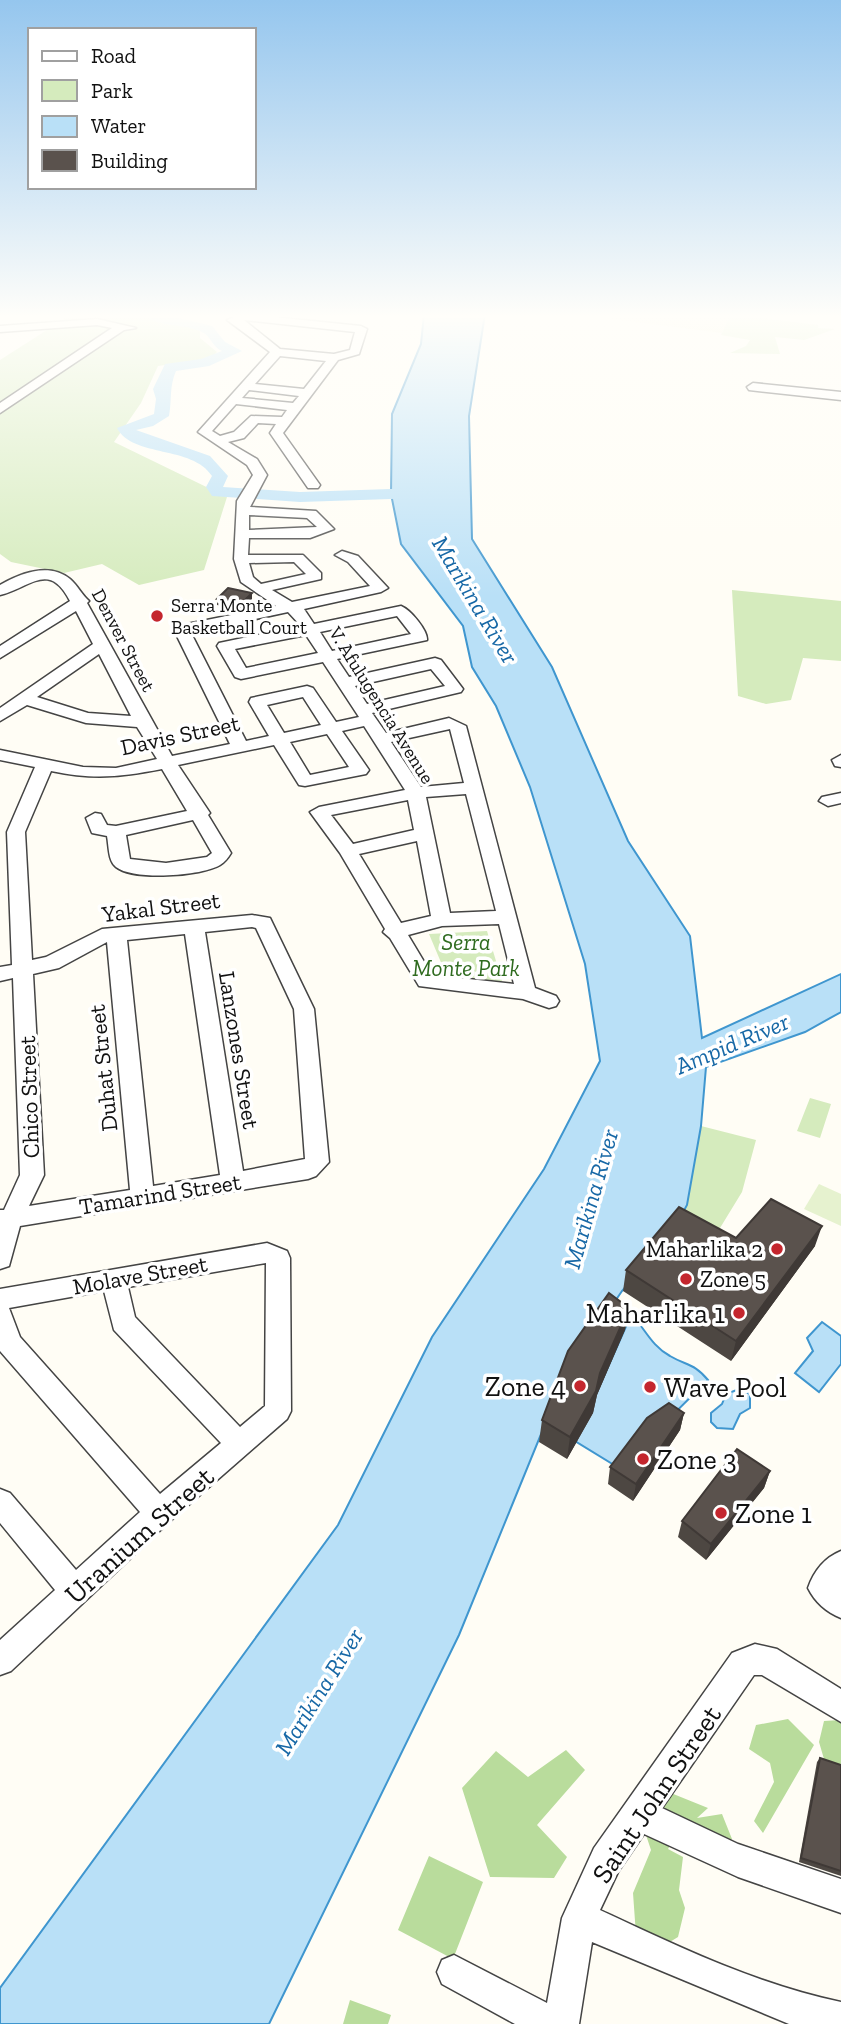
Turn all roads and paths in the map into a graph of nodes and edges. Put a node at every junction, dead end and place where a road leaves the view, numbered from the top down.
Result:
1 (224, 408) edge
2 (294, 408) edge
3 (284, 421) junction
4 (216, 441) junction
5 (271, 458) junction
6 (313, 485) dead end
7 (246, 501) junction
8 (241, 534) junction
9 (342, 555) dead end
10 (241, 559) junction
11 (0, 573) edge
12 (19, 580) junction
13 (258, 589) junction
14 (0, 591) edge
15 (81, 601) junction
16 (293, 607) junction
17 (310, 629) junction
18 (103, 644) junction
19 (0, 653) edge
20 (328, 657) junction
21 (345, 683) junction
22 (25, 699) junction
23 (366, 715) junction
24 (0, 716) edge
25 (143, 722) junction
26 (332, 728) junction
27 (278, 739) junction
28 (381, 739) junction
29 (241, 748) junction
30 (0, 755) edge
31 (169, 763) junction
32 (45, 765) junction
33 (473, 788) junction
34 (416, 793) junction
35 (201, 813) junction
36 (95, 818) dead end
37 (116, 832) junction
38 (423, 834) junction
39 (348, 851) junction
40 (508, 917) junction
41 (442, 920) junction
42 (194, 926) junction
43 (393, 932) junction
44 (116, 934) junction
45 (24, 970) junction
46 (0, 974) edge
47 (526, 992) junction
48 (549, 1001) dead end
49 (317, 1163) joint
50 (233, 1182) junction
51 (142, 1196) junction
52 (6, 1219) edge
53 (0, 1259) edge
54 (114, 1278) junction
55 (0, 1299) edge
56 (0, 1315) edge
57 (278, 1411) joint
58 (239, 1444) junction
59 (0, 1502) edge
60 (159, 1513) junction
61 (76, 1593) junction
62 (0, 1660) edge
63 (841, 1707) edge
64 (640, 1814) junction
65 (841, 1896) edge
66 (579, 1918) junction
67 (454, 1972) dead end
68 (841, 2020) edge
69 (551, 2024) edge
70 (561, 2024) edge

1 - 4 street
2 - 3 street
3 - 4 street
3 - 5 street
4 - 5 street
5 - 6 street
5 - 7 street
7 - 8 street
7 - 8 street
8 - 10 street
9 - 16 street
10 - 13 street
10 - 13 street
11 - 12 street
12 - 14 street
12 - 15 street, Denver Street
13 - 16 street, V. Afulugencia Avenue
15 - 18 street, Denver Street
15 - 19 street
16 - 17 street, V. Afulugencia Avenue
16 - 29 street
17 - 20 street, V. Afulugencia Avenue
17 - 20 street
17 - 20 street
18 - 22 street
18 - 25 street, Denver Street
20 - 21 street, V. Afulugencia Avenue
21 - 23 street, V. Afulugencia Avenue
21 - 23 street, Davis Street
22 - 24 street
22 - 25 street
23 - 26 street, Davis Street
23 - 28 street, V. Afulugencia Avenue
25 - 31 street, Denver Street
26 - 27 street, Davis Street
26 - 27 street
26 - 27 street
27 - 29 street, Davis Street
28 - 33 street
28 - 34 street, V. Afulugencia Avenue
29 - 31 street, Davis Street
30 - 32 street, Davis Street
31 - 32 street, Davis Street
31 - 35 street, Denver Street
32 - 45 street, Chico Street
33 - 34 street
33 - 40 street
34 - 38 street, V. Afulugencia Avenue
34 - 39 street
35 - 37 street
35 - 37 street, Denver Street
36 - 37 street
38 - 39 street
38 - 41 street, V. Afulugencia Avenue
39 - 43 street
40 - 41 street
40 - 47 street
41 - 43 street
42 - 44 street, Yakal Street
42 - 49 street, Yakal Street
42 - 50 street, Lanzones Street
43 - 47 street
44 - 45 street, Yakal Street
44 - 51 street, Duhat Street
45 - 46 street, Yakal Street
45 - 52 street, Chico Street
47 - 48 street
49 - 50 street, Tamarind Street
50 - 51 street, Tamarind Street
51 - 52 street, Tamarind Street
52 - 53 street, Chico Street
54 - 55 street, Molave Street
54 - 57 street, Molave Street
54 - 58 street
56 - 60 street
57 - 58 street, Uranium Street
58 - 60 street, Uranium Street
59 - 61 street
60 - 61 street, Uranium Street
61 - 62 street, Uranium Street
63 - 64 street, Saint John Street
64 - 65 street
64 - 66 street, Saint John Street
66 - 68 street
66 - 70 street, Saint John Street
67 - 69 street

